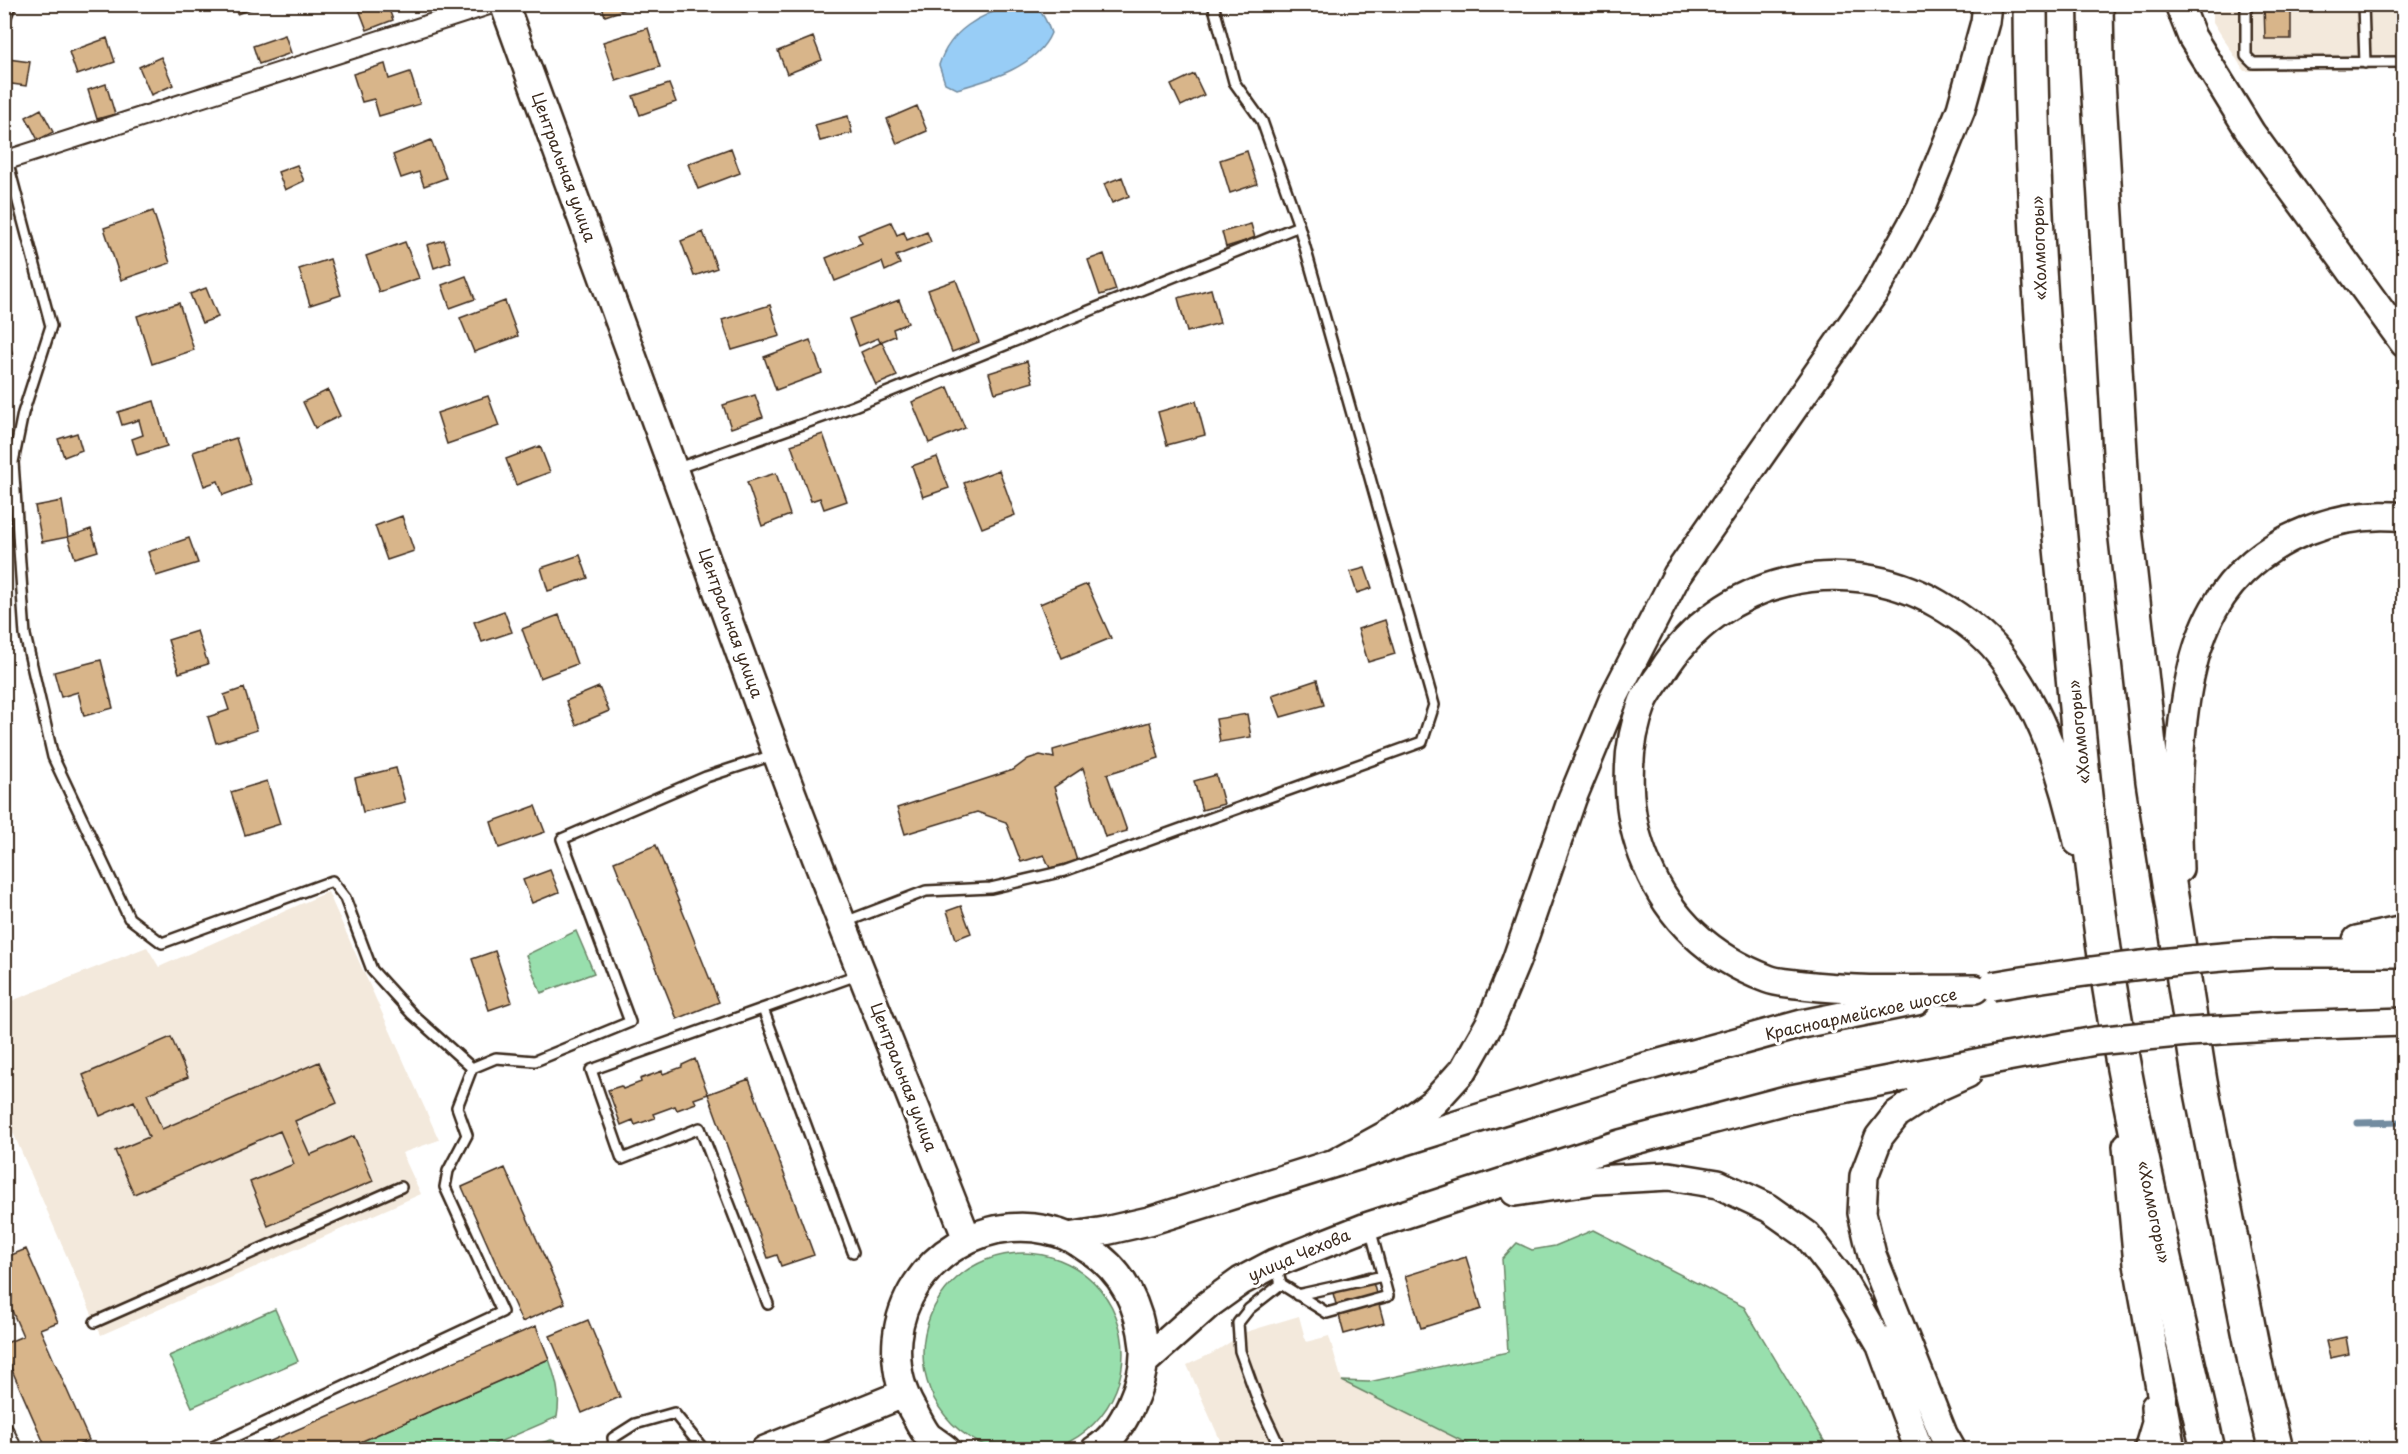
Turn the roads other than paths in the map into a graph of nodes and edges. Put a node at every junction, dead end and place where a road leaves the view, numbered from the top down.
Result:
1 (11, 4) edge
2 (492, 4) edge
3 (504, 4) edge
4 (1213, 4) edge
5 (1987, 4) edge
6 (2030, 4) edge
7 (2096, 4) edge
8 (2179, 4) edge
9 (2246, 4) edge
10 (2363, 4) edge
11 (4, 21) edge
12 (2403, 62) edge
13 (2365, 63) junction
14 (6, 160) edge
15 (1299, 226) junction
16 (2403, 343) edge
17 (675, 470) junction
18 (2403, 517) edge
19 (778, 753) junction
20 (842, 923) junction
21 (2401, 947) edge
22 (862, 973) junction
23 (2184, 984) junction
24 (1984, 988) junction
25 (2112, 997) junction
26 (763, 1009) junction
27 (2403, 1022) edge
28 (2007, 1057) junction
29 (472, 1068) junction
30 (1335, 1163) junction
31 (401, 1187) dead end
32 (1443, 1202) junction
33 (1369, 1226) junction
34 (1068, 1237) junction
35 (967, 1239) junction
36 (853, 1252) dead end
37 (1278, 1273) junction
38 (1383, 1276) junction
39 (1297, 1296) junction
40 (768, 1304) dead end
41 (95, 1323) dead end
42 (1145, 1361) junction
43 (2154, 1361) junction
44 (903, 1394) junction
45 (4, 1432) edge
46 (13, 1449) edge
47 (206, 1449) edge
48 (615, 1449) edge
49 (704, 1449) edge
50 (765, 1449) edge
51 (947, 1449) edge
52 (1095, 1449) edge
53 (1281, 1449) edge
54 (1919, 1449) edge
55 (1952, 1449) edge
56 (2148, 1449) edge
57 (2171, 1449) edge
58 (2208, 1449) edge
59 (2276, 1449) edge

1 - 11 lane
2 - 14 street
3 - 17 main road, Центральная улица
4 - 15 lane
5 - 30 main road
6 - 25 highway, «Холмогоры»
7 - 23 highway
8 - 16 main road
9 - 13 lane
10 - 13 lane
12 - 13 lane
14 - 29 lane
15 - 17 lane
15 - 20 lane
17 - 19 main road, Центральная улица
18 - 23 main road
19 - 20 main road, Центральная улица
19 - 29 lane
20 - 22 main road, Центральная улица
21 - 24 main road, Красноармейское шоссе, bridge
22 - 26 lane
22 - 35 main road, Центральная улица
23 - 59 highway
24 - 25 main road
24 - 30 main road, Красноармейское шоссе
25 - 43 main road
25 - 58 highway, «Холмогоры»
26 - 36 lane
26 - 40 lane
27 - 28 main road, bridge
28 - 32 main road
28 - 55 main road
29 - 47 lane
30 - 34 main road
31 - 41 lane
32 - 33 main road, улица Чехова
32 - 54 main road
33 - 37 main road, улица Чехова
33 - 38 lane
34 - 35 main road
34 - 42 main road
35 - 44 main road
37 - 39 lane
37 - 42 main road, улица Чехова
37 - 53 lane
38 - 39 lane
38 - 39 lane
42 - 52 main road
43 - 56 main road
43 - 57 main road
44 - 50 main road
44 - 51 main road
45 - 46 street
48 - 49 lane

